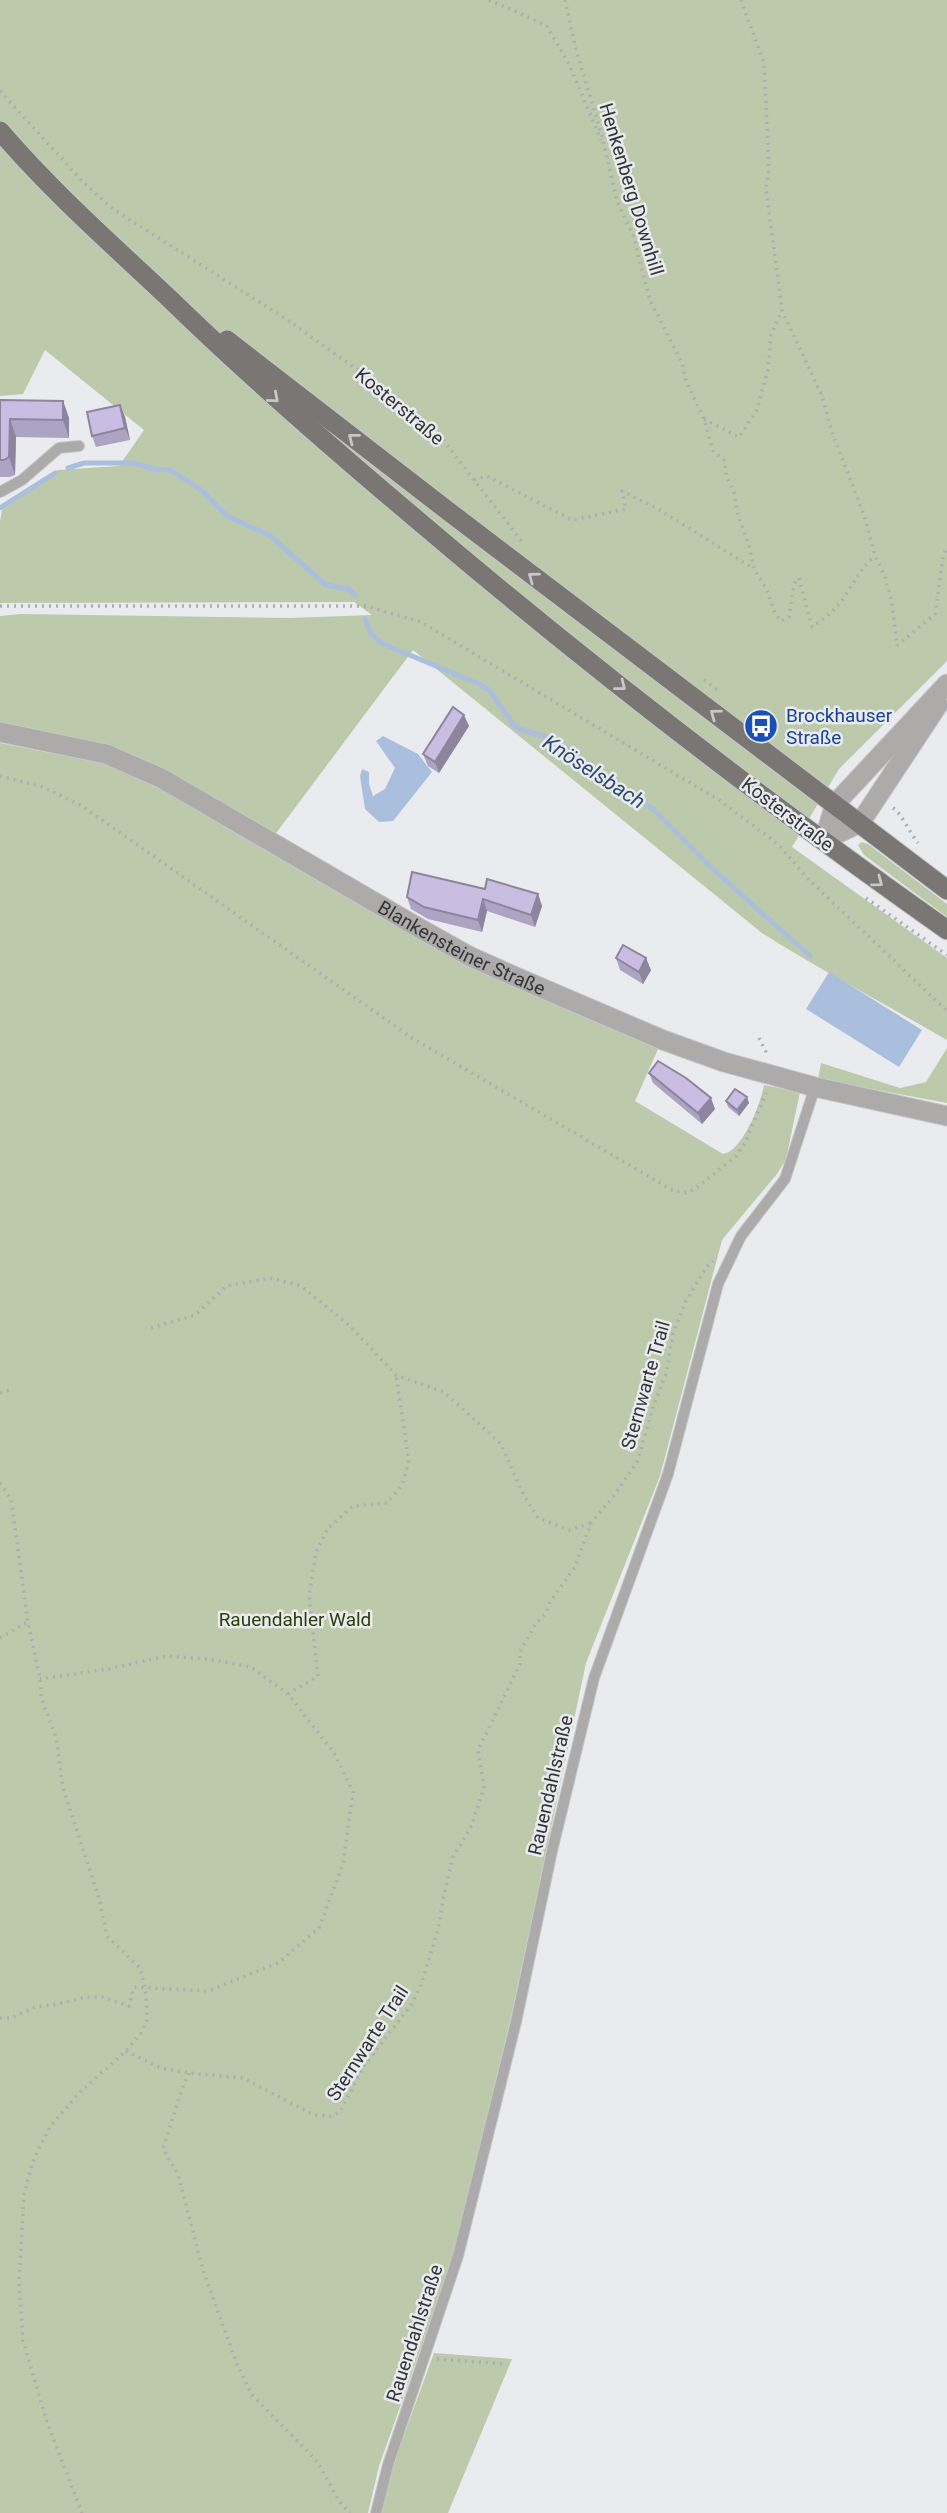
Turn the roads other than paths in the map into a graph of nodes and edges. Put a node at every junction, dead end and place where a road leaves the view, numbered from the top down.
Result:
1 (0, 131) edge
2 (154, 284) junction
3 (79, 446) dead end
4 (0, 492) edge
5 (947, 684) edge
6 (947, 691) edge
7 (0, 732) edge
8 (835, 804) junction
9 (860, 823) junction
10 (824, 840) junction
11 (947, 890) edge
12 (947, 930) edge
13 (815, 1087) junction
14 (947, 1116) edge
15 (376, 2513) edge

1 - 2 main road, Kosterstraße
8 -> 2 main road, Kosterstraße
2 -> 10 main road, Kosterstraße
3 - 4 lane
5 - 8 street
6 - 9 street
7 - 13 street, Blankensteiner Straße
8 - 9 main road, Kosterstraße
8 - 10 street
9 - 10 street
9 - 11 main road, Kosterstraße
10 -> 12 main road, Kosterstraße
13 - 14 street, Blankensteiner Straße
13 - 15 lane, Rauendahlstraße

